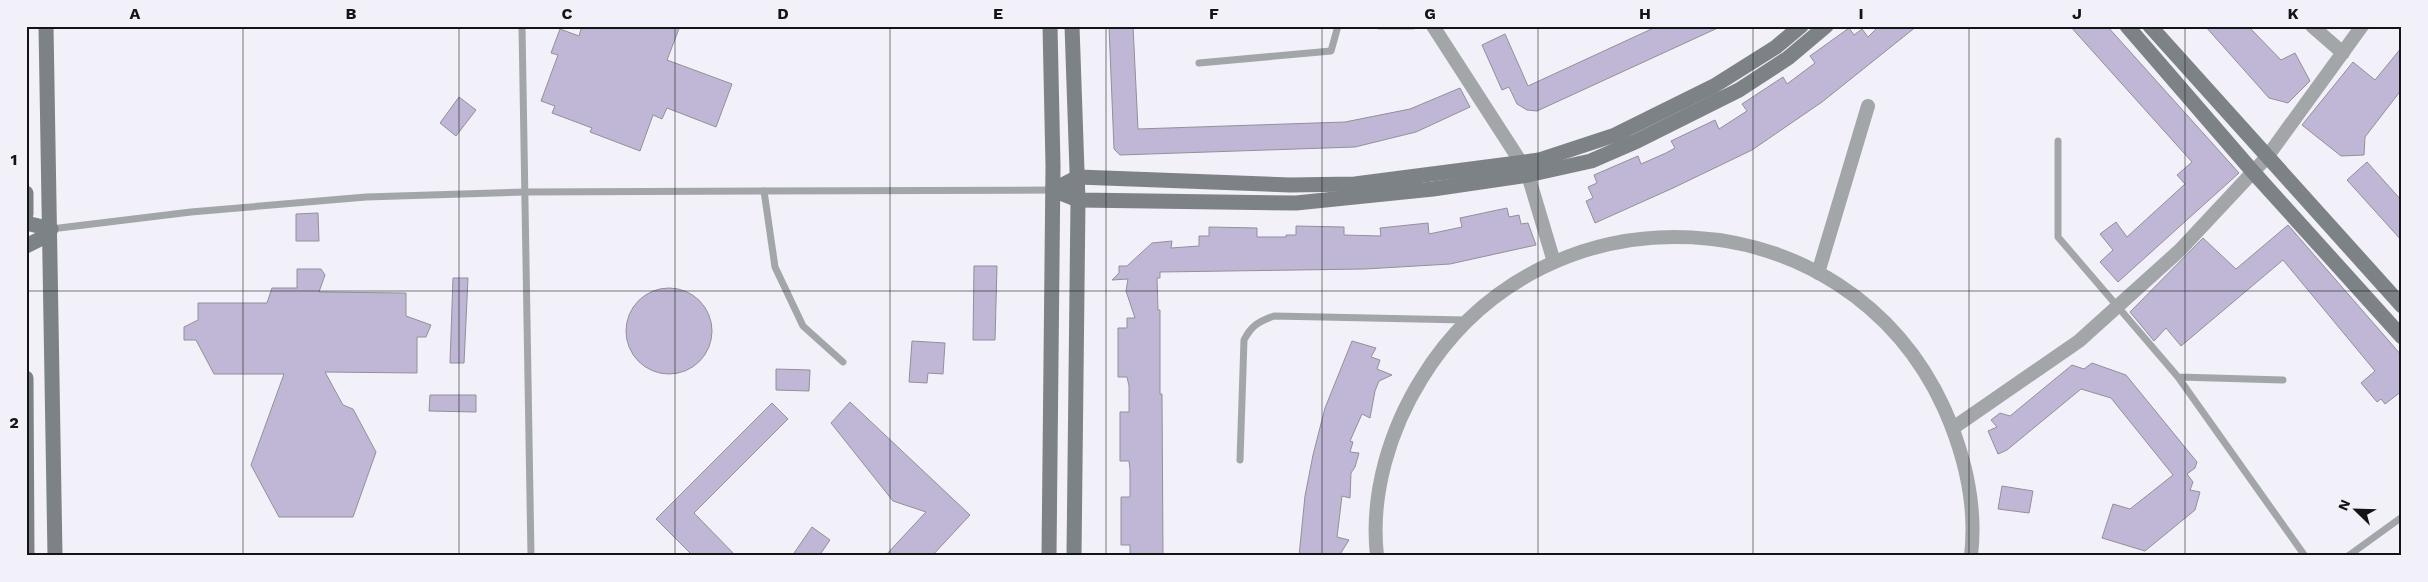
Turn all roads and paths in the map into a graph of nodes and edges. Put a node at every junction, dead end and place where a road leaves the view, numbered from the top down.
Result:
1 (46, 26) edge
2 (522, 26) edge
3 (1050, 26) edge
4 (1072, 26) edge
5 (1338, 26) edge
6 (1379, 26) edge
7 (1413, 26) edge
8 (1433, 26) edge
9 (1802, 26) edge
10 (1826, 26) edge
11 (2127, 26) edge
12 (2150, 26) edge
13 (2312, 26) edge
14 (2362, 26) edge
15 (2343, 53) junction
16 (1199, 63) dead end
17 (1868, 106) dead end
18 (2058, 141) dead end
19 (2266, 157) junction
20 (1525, 170) junction
21 (2254, 173) junction
22 (1078, 177) junction
23 (1052, 190) junction
24 (764, 191) junction
25 (525, 192) junction
26 (26, 193) edge
27 (1078, 200) junction
28 (26, 214) edge
29 (26, 222) edge
30 (51, 229) junction
31 (26, 246) edge
32 (1554, 262) junction
33 (1818, 273) junction
34 (2118, 306) junction
35 (2402, 306) edge
36 (1465, 320) junction
37 (2402, 337) edge
38 (843, 362) dead end
39 (2178, 377) junction
40 (26, 378) edge
41 (2283, 380) dead end
42 (1953, 428) junction
43 (1240, 460) dead end
44 (2402, 517) edge
45 (27, 556) edge
46 (55, 556) edge
47 (531, 556) edge
48 (1049, 556) edge
49 (1074, 556) edge
50 (1377, 556) edge
51 (1971, 556) edge
52 (2305, 556) edge
53 (2348, 556) edge

1 - 30 main road
2 - 25 lane
3 - 23 main road
4 - 22 main road
5 - 16 lane
6 - 7 lane
8 - 20 street
9 - 20 main road
10 - 20 main road
11 - 21 main road
12 - 19 main road
13 - 15 street
14 - 15 street
15 - 19 street
17 - 33 street
18 - 34 lane
19 - 21 street
19 - 35 main road
20 - 22 main road
20 - 27 main road
20 - 32 street
21 - 34 street
21 - 37 main road
22 - 23 main road
22 - 27 main road
23 - 24 lane
23 - 27 main road
23 - 48 main road
24 - 25 lane
24 - 38 lane
25 - 30 lane
25 - 47 lane
26 - 28 main road
27 - 49 main road
29 - 30 main road
30 - 31 main road
30 - 46 main road
32 - 33 street
32 - 36 street
33 - 42 street
34 - 39 lane
34 - 42 street
36 - 43 lane
36 - 50 street
39 - 41 lane
39 - 52 lane
40 - 45 main road
42 - 51 street
44 - 53 lane

